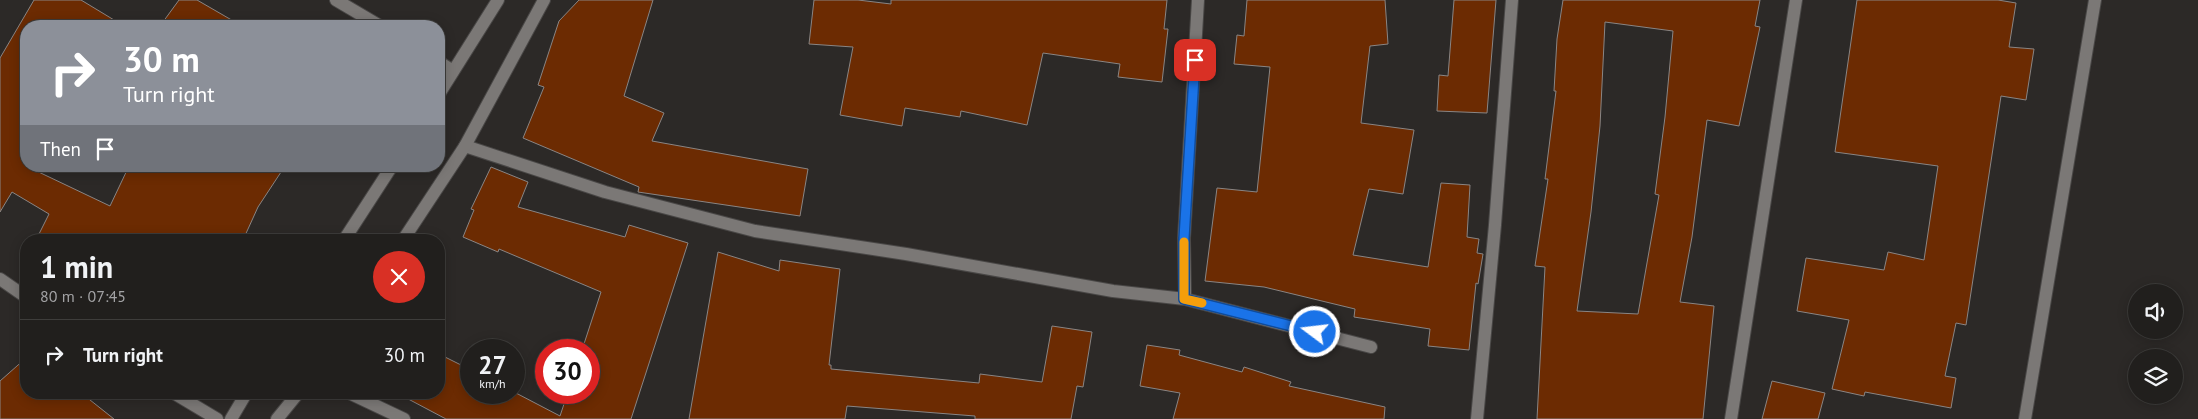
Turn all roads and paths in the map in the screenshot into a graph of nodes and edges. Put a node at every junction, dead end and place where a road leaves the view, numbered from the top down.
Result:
1 (336, 0) edge
2 (498, 0) edge
3 (544, 0) edge
4 (1198, 0) edge
5 (1512, 0) edge
6 (1796, 0) edge
7 (2095, 0) edge
8 (370, 20) edge
9 (445, 66) edge
10 (453, 71) junction
11 (445, 84) edge
12 (465, 146) junction
13 (388, 172) edge
14 (348, 234) edge
15 (407, 234) edge
16 (0, 279) edge
17 (20, 293) edge
18 (1184, 299) junction
19 (1371, 347) dead end
20 (184, 399) edge
21 (243, 399) edge
22 (294, 399) edge
23 (362, 399) edge
24 (217, 419) edge
25 (231, 419) edge
26 (278, 419) edge
27 (404, 419) edge
28 (1477, 419) edge
29 (1731, 419) edge
30 (2025, 419) edge

1 - 8 street
2 - 10 street
3 - 12 street
4 - 18 street
5 - 28 street
6 - 29 street
7 - 30 street
9 - 10 street
10 - 11 street
12 - 15 street
12 - 18 street
13 - 14 street
16 - 17 street
18 - 19 street
20 - 24 street
21 - 25 street
22 - 26 street
23 - 27 street

